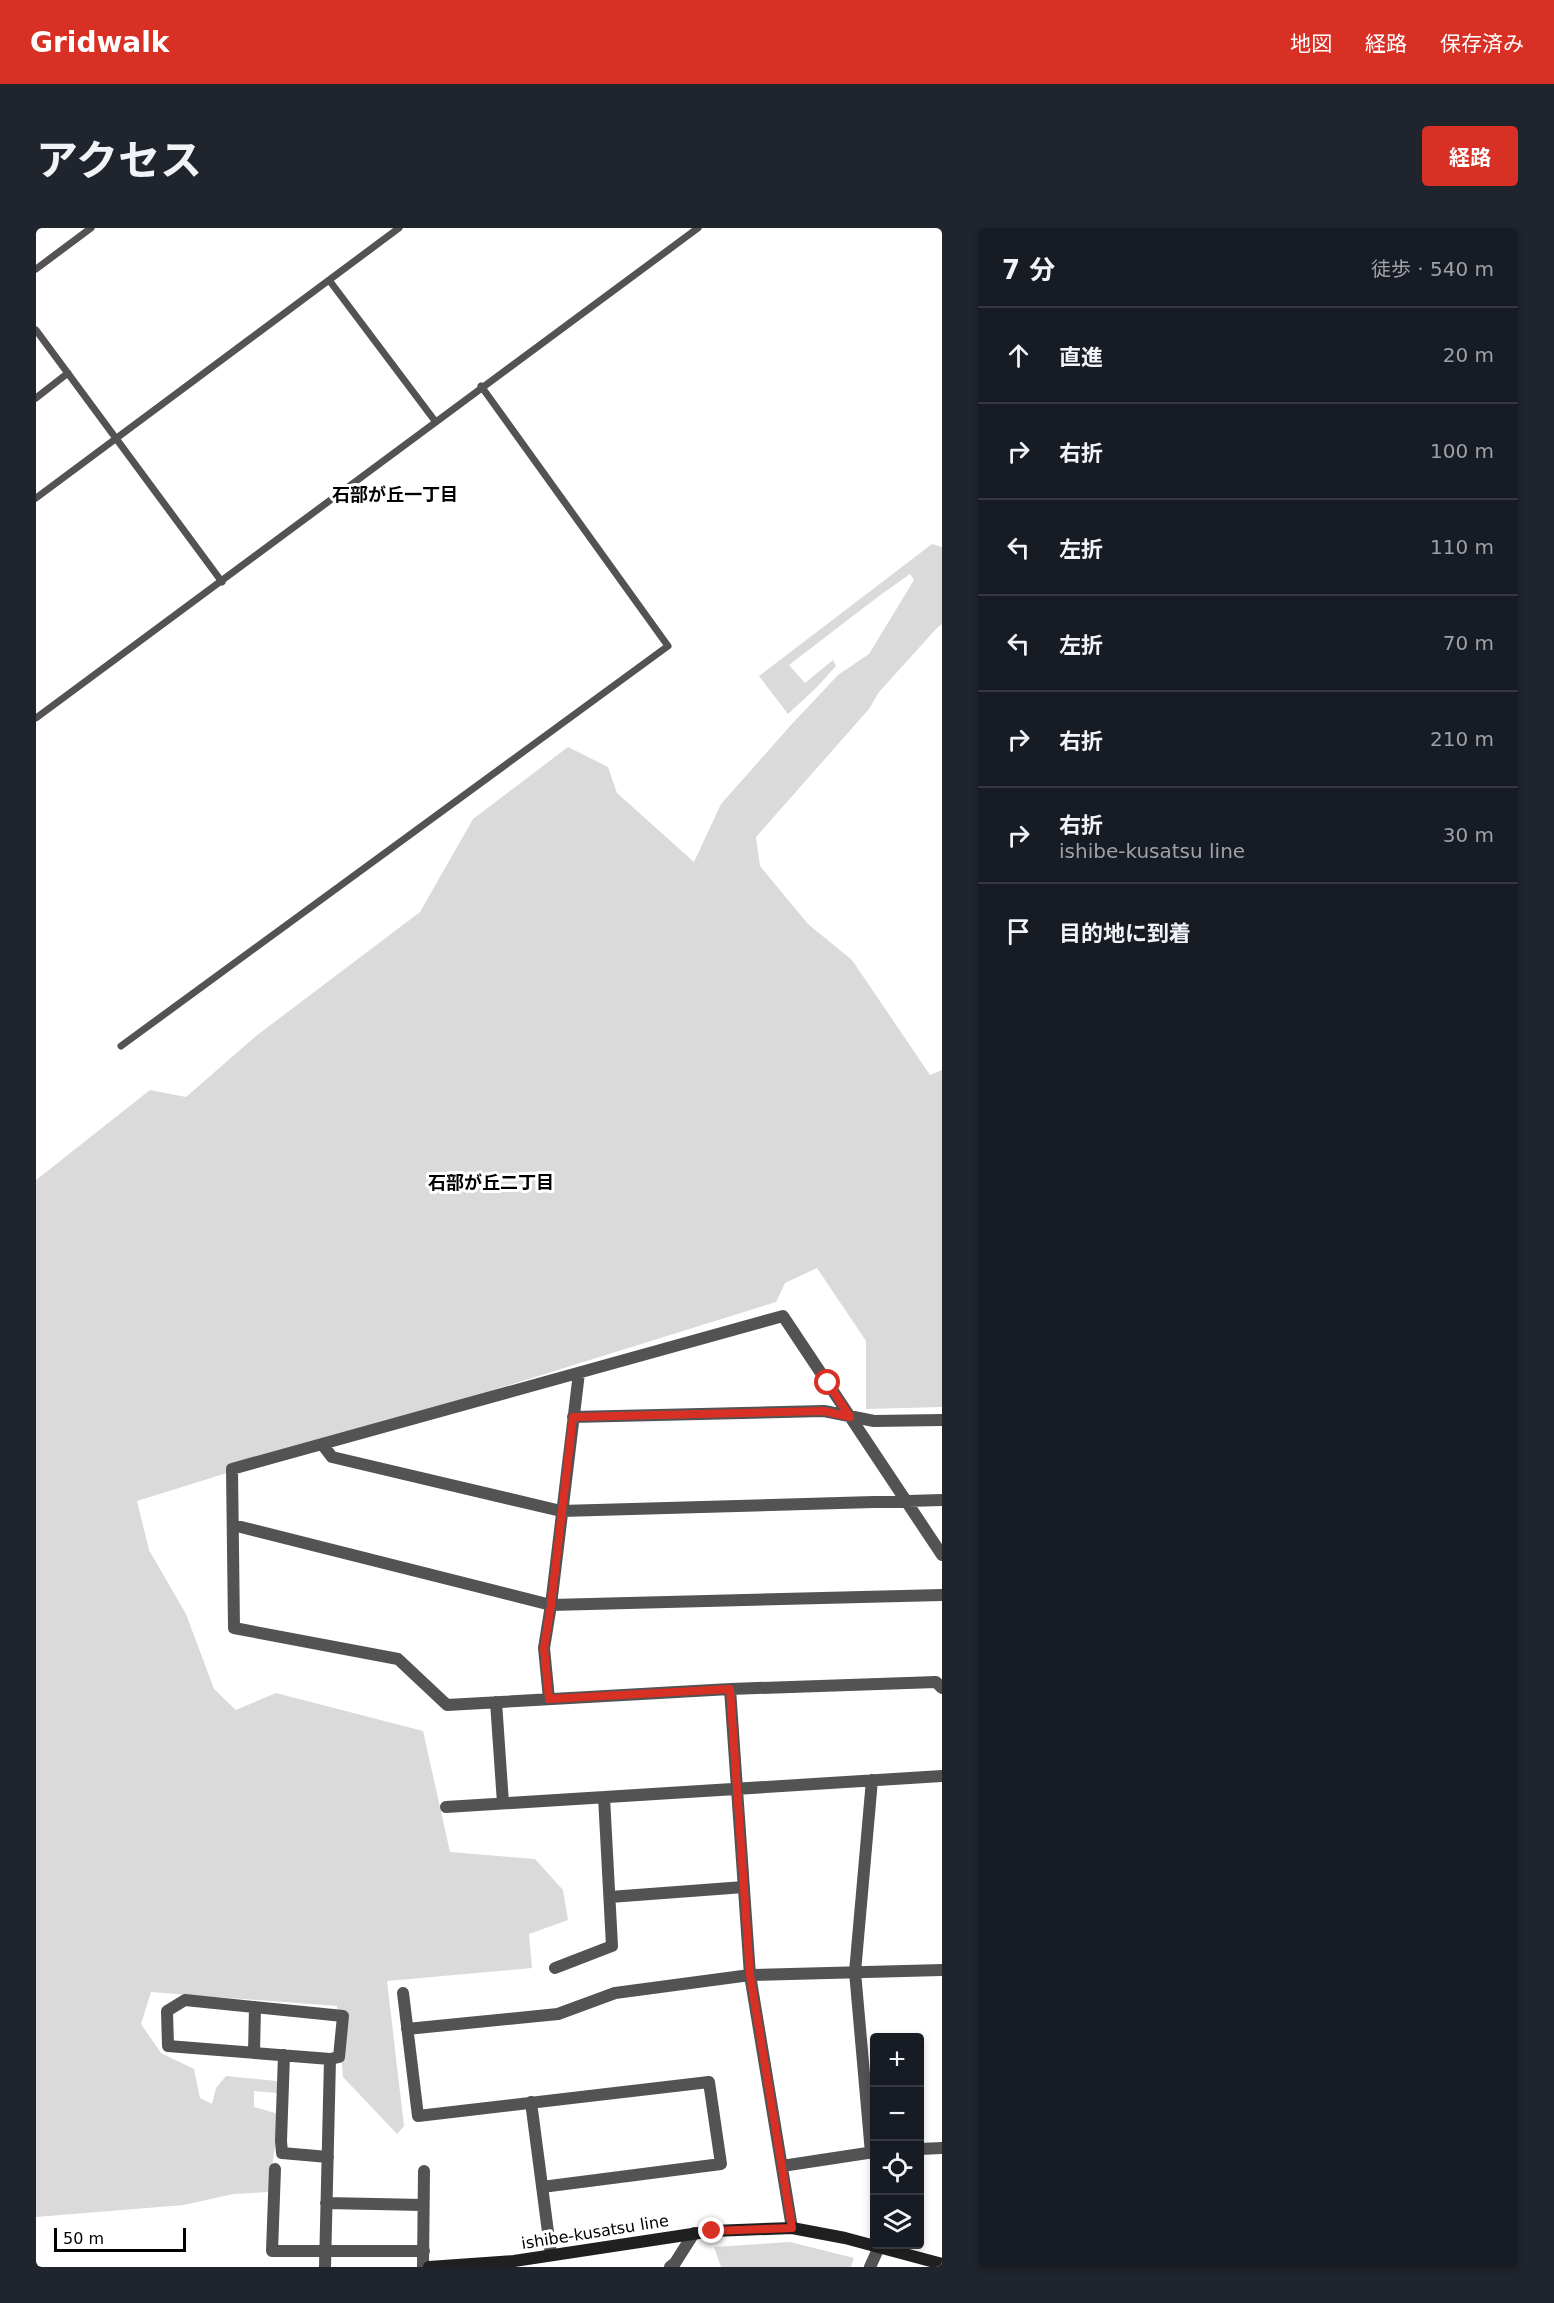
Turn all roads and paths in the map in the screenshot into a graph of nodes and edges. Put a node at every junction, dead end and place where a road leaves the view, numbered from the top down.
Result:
1 (91, 228) edge
2 (399, 228) edge
3 (698, 228) edge
4 (36, 269) edge
5 (329, 280) junction
6 (36, 330) edge
7 (68, 373) junction
8 (481, 386) junction
9 (36, 398) edge
10 (435, 421) junction
11 (117, 439) junction
12 (36, 498) edge
13 (222, 582) junction
14 (36, 717) edge
15 (121, 1046) dead end
16 (579, 1373) junction
17 (573, 1417) junction
18 (850, 1417) junction
19 (942, 1420) edge
20 (322, 1444) junction
21 (942, 1500) edge
22 (907, 1501) junction
23 (561, 1511) junction
24 (233, 1526) junction
25 (942, 1555) edge
26 (942, 1595) edge
27 (551, 1605) junction
28 (942, 1688) edge
29 (730, 1689) junction
30 (549, 1699) junction
31 (496, 1702) junction
32 (942, 1776) edge
33 (872, 1780) junction
34 (737, 1788) junction
35 (604, 1797) junction
36 (502, 1803) junction
37 (446, 1807) dead end
38 (744, 1887) junction
39 (610, 1897) junction
40 (555, 1968) dead end
41 (942, 1970) edge
42 (855, 1972) junction
43 (750, 1975) junction
44 (403, 1993) dead end
45 (255, 2007) junction
46 (407, 2029) junction
47 (254, 2053) junction
48 (284, 2055) junction
49 (330, 2059) junction
50 (531, 2102) junction
51 (872, 2141) edge
52 (942, 2148) edge
53 (924, 2149) edge
54 (870, 2152) edge
55 (327, 2157) junction
56 (782, 2166) junction
57 (275, 2169) dead end
58 (424, 2171) dead end
59 (542, 2187) junction
60 (326, 2203) junction
61 (423, 2205) junction
62 (792, 2228) junction
63 (694, 2233) junction
64 (870, 2245) edge
65 (878, 2249) edge
66 (886, 2249) edge
67 (424, 2251) junction
68 (325, 2252) junction
69 (551, 2255) junction
70 (942, 2264) edge
71 (325, 2267) edge
72 (423, 2267) edge
73 (429, 2267) edge
74 (670, 2267) edge
75 (870, 2267) edge

1 - 4 lane
2 - 5 lane
3 - 8 lane
5 - 10 lane
5 - 11 lane
6 - 7 lane
7 - 9 lane
7 - 11 lane
8 - 10 lane
8 - 15 lane
10 - 13 lane
11 - 12 lane
11 - 13 lane
13 - 14 lane
16 - 17 street
16 - 18 street
16 - 20 street
17 - 18 street
17 - 23 street
18 - 19 street
18 - 22 street
20 - 23 street
20 - 24 street
21 - 22 street
22 - 23 street
22 - 25 street
23 - 27 street
24 - 27 street
24 - 31 street
26 - 27 street
27 - 30 street
28 - 29 street
29 - 30 street
29 - 34 street
30 - 31 street
31 - 36 street
32 - 33 street
33 - 34 street
33 - 42 street
34 - 35 street
34 - 38 street
35 - 36 street
35 - 39 street
36 - 37 street
38 - 39 street
38 - 43 street
39 - 40 street
41 - 42 street
42 - 43 street
42 - 51 street
43 - 46 street
43 - 56 street
44 - 46 street
45 - 47 street
45 - 47 street
45 - 49 street
46 - 50 street
47 - 48 street
48 - 49 street
48 - 55 street
49 - 55 street
50 - 59 street
50 - 59 street
52 - 53 street
54 - 56 street
55 - 60 street
56 - 62 street
57 - 68 street
58 - 61 street
59 - 69 street
60 - 61 street
60 - 68 street
61 - 67 street
62 - 63 main road, ishibe-kusatsu line
62 - 64 main road, ishibe-kusatsu line
63 - 69 main road, ishibe-kusatsu line
63 - 74 street
65 - 75 street
66 - 70 main road, ishibe-kusatsu line
67 - 68 street
67 - 72 street
68 - 71 street
69 - 73 main road, ishibe-kusatsu line

